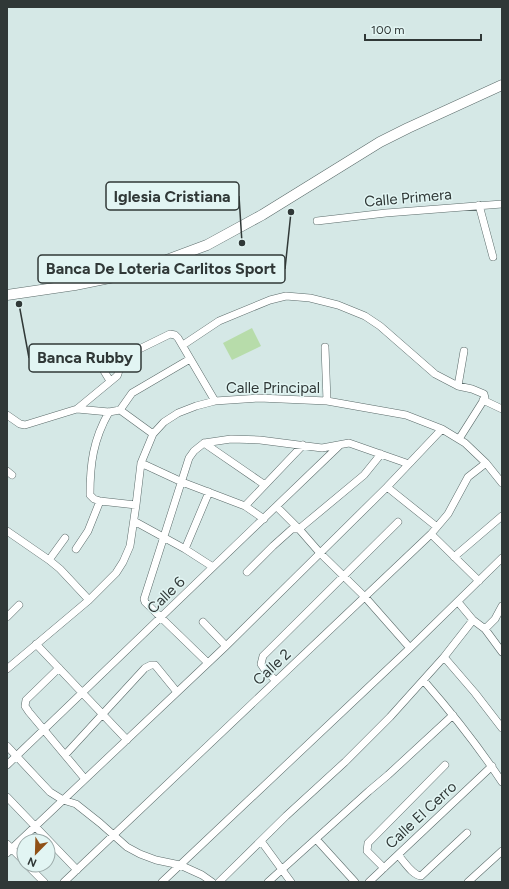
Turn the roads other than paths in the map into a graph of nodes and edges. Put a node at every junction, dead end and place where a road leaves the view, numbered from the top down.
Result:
1 (502, 85) edge
2 (502, 204) edge
3 (479, 205) junction
4 (317, 221) dead end
5 (493, 257) dead end
6 (7, 295) edge
7 (183, 345) junction
8 (325, 347) dead end
9 (464, 351) dead end
10 (95, 356) dead end
11 (190, 359) junction
12 (110, 381) junction
13 (458, 386) junction
14 (483, 400) junction
15 (215, 401) junction
16 (327, 401) junction
17 (78, 409) junction
18 (502, 409) edge
19 (120, 410) junction
20 (109, 412) junction
21 (7, 415) edge
22 (442, 429) junction
23 (153, 434) junction
24 (458, 439) junction
25 (204, 444) junction
26 (342, 444) junction
27 (303, 446) junction
28 (381, 454) junction
29 (141, 463) junction
30 (486, 463) junction
31 (409, 464) junction
32 (182, 482) junction
33 (502, 483) edge
34 (265, 485) junction
35 (387, 488) junction
36 (209, 492) junction
37 (100, 501) junction
38 (136, 505) junction
39 (245, 506) junction
40 (277, 507) junction
41 (502, 516) edge
42 (264, 519) junction
43 (134, 521) junction
44 (398, 522) dead end
45 (437, 527) junction
46 (299, 529) junction
47 (7, 531) edge
48 (431, 534) junction
49 (164, 537) junction
50 (65, 538) dead end
51 (185, 549) junction
52 (76, 550) dead end
53 (320, 553) junction
54 (454, 557) junction
55 (502, 558) edge
56 (49, 560) junction
57 (213, 567) junction
58 (247, 572) dead end
59 (343, 576) junction
60 (479, 581) junction
61 (365, 597) junction
62 (89, 600) junction
63 (458, 602) junction
64 (19, 605) dead end
65 (502, 606) edge
66 (7, 617) edge
67 (161, 617) junction
68 (474, 620) junction
69 (202, 622) dead end
70 (485, 629) junction
71 (36, 644) junction
72 (226, 646) junction
73 (410, 648) junction
74 (502, 652) edge
75 (444, 657) junction
76 (208, 663) junction
77 (58, 668) junction
78 (7, 669) edge
79 (276, 681) junction
80 (424, 681) junction
81 (177, 692) junction
82 (82, 693) junction
83 (103, 715) junction
84 (453, 715) junction
85 (502, 728) edge
86 (44, 730) junction
87 (127, 740) junction
88 (7, 746) edge
89 (65, 755) junction
90 (16, 756) junction
91 (7, 764) edge
92 (445, 765) dead end
93 (492, 766) junction
94 (85, 779) junction
95 (502, 782) edge
96 (7, 797) edge
97 (63, 800) junction
98 (35, 826) junction
99 (467, 833) dead end
100 (114, 835) junction
101 (316, 839) junction
102 (261, 841) junction
103 (8, 848) edge
104 (502, 851) edge
105 (16, 854) edge
106 (398, 855) junction
107 (180, 865) junction
108 (384, 868) junction
109 (282, 869) junction
110 (77, 870) junction
111 (36, 873) edge
112 (44, 882) edge
113 (64, 882) edge
114 (162, 882) edge
115 (212, 882) edge
116 (219, 882) edge
117 (268, 882) edge
118 (291, 882) edge
119 (354, 882) edge
120 (369, 882) edge
121 (468, 882) edge

1 - 6 main road
2 - 3 street, Calle Primera
3 - 4 street, Calle Primera
3 - 5 street
7 - 11 street
7 - 12 street
7 - 13 street
8 - 16 street
9 - 13 street
10 - 12 street
11 - 15 street
11 - 19 street
12 - 17 street
13 - 14 street
14 - 18 street
14 - 24 street
15 - 16 street, Calle Principal
15 - 23 street, Calle Principal
16 - 22 street, Calle Principal
17 - 20 street
17 - 21 street
19 - 20 street
19 - 23 street
20 - 37 street
22 - 24 street, Calle Principal
22 - 31 street
23 - 29 street, Calle Principal
24 - 30 street, Calle Principal
25 - 27 street
25 - 32 street
25 - 34 street
26 - 27 street
26 - 28 street
26 - 40 street, Calle 6
27 - 34 street
28 - 31 street
28 - 46 street
29 - 32 street
29 - 38 street, Calle Principal
30 - 33 street, Calle Principal
30 - 45 street, Calle 2
31 - 35 street
32 - 36 street
32 - 49 street
34 - 39 street
35 - 45 street
35 - 53 street
36 - 39 street
36 - 51 street
37 - 38 street
37 - 52 street
38 - 43 street, Calle Principal
39 - 42 street
40 - 42 street, Calle 6
40 - 46 street
41 - 54 street
42 - 57 street, Calle 6
43 - 49 street
43 - 62 street, Calle Principal
44 - 59 street
45 - 48 street, Calle 2
46 - 53 street
46 - 58 street
47 - 56 street
48 - 54 street
48 - 61 street, Calle 2
49 - 51 street
49 - 67 street
50 - 56 street
51 - 57 street
53 - 59 street
53 - 72 street
54 - 60 street
55 - 60 street
56 - 62 street
57 - 67 street, Calle 6
59 - 61 street
59 - 79 street
60 - 63 street
61 - 73 street
61 - 79 street, Calle 2
62 - 71 street, Calle Principal
63 - 68 street
63 - 73 street
64 - 66 street
65 - 70 street
67 - 76 street
67 - 82 street, Calle 6
68 - 70 street
68 - 75 street
69 - 72 street
70 - 74 street
71 - 77 street
71 - 78 street, Calle Principal
72 - 76 street
73 - 107 street
75 - 80 street
75 - 85 street
76 - 81 street
77 - 82 street
77 - 86 street
79 - 100 street, Calle 2
80 - 84 street
80 - 102 street
81 - 83 street
81 - 87 street
82 - 83 street
82 - 86 street, Calle 6
83 - 87 street
83 - 89 street
84 - 93 street
84 - 101 street
86 - 89 street
86 - 90 street, Calle 6
87 - 94 street
88 - 90 street
89 - 94 street
90 - 91 street, Calle 6
90 - 97 street
92 - 108 street
93 - 95 street
93 - 106 street, Calle El Cerro
94 - 97 street
96 - 98 street
97 - 98 street
97 - 100 street
98 - 103 street
98 - 110 street
99 - 106 street
100 - 107 street
100 - 110 street, Calle 2
101 - 109 street
101 - 119 street
102 - 109 street
102 - 116 street
103 - 105 street
104 - 121 street
106 - 108 street, Calle El Cerro
107 - 114 street
107 - 115 street
108 - 120 street, Calle El Cerro
109 - 117 street
109 - 118 street
110 - 113 street, Calle 2
111 - 112 street

